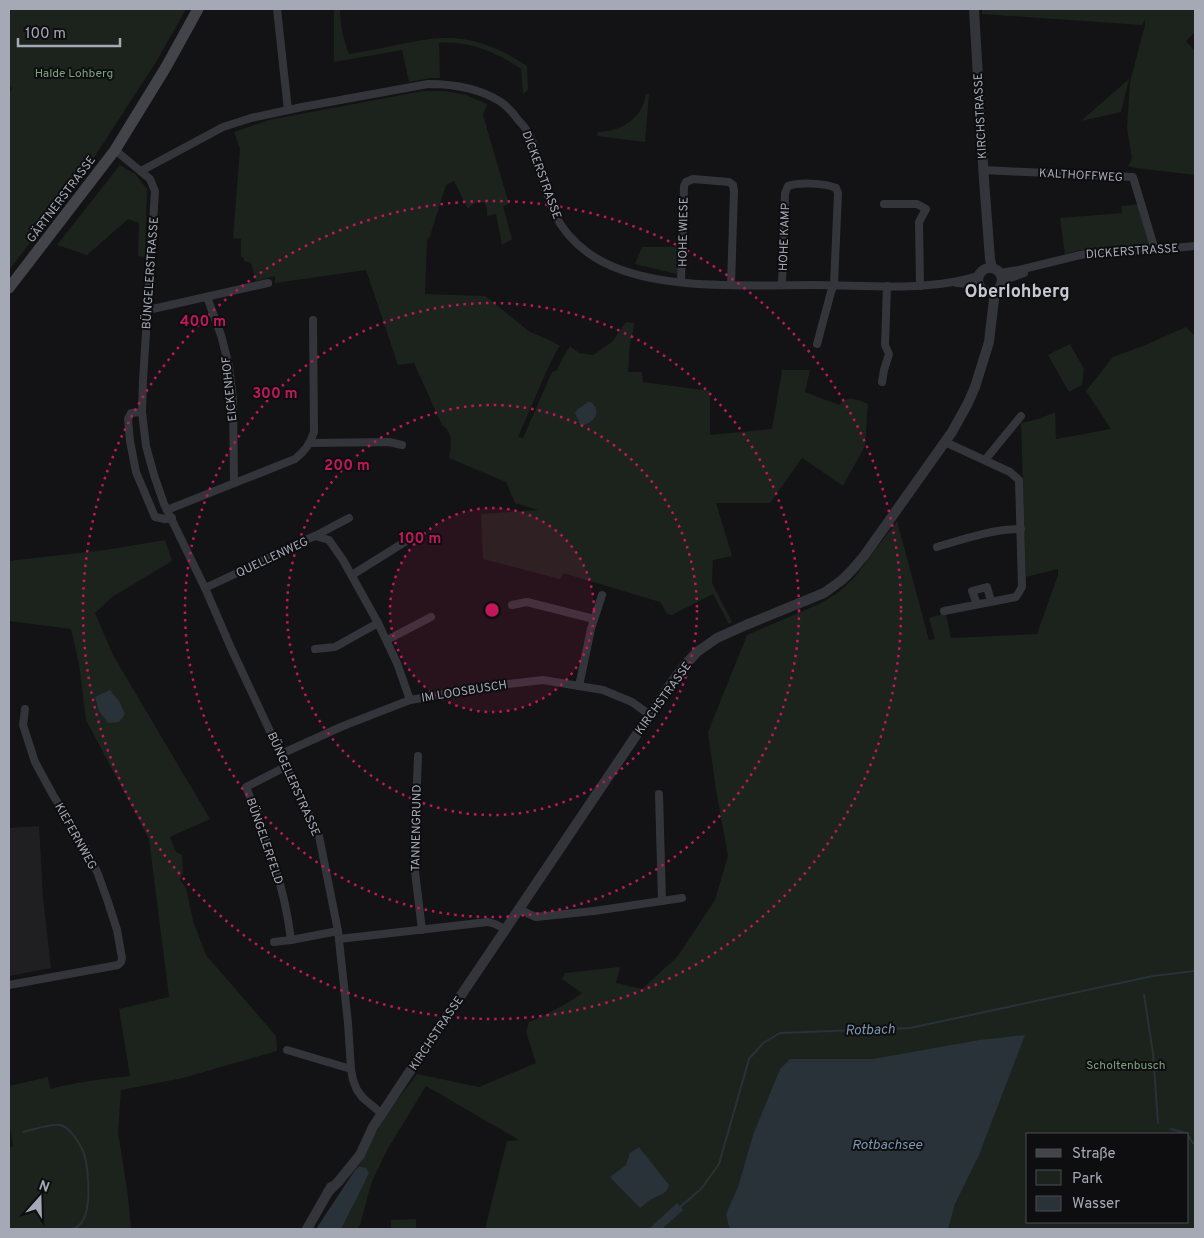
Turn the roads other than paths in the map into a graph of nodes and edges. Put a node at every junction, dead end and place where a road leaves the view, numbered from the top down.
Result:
1 (198, 9) edge
2 (277, 9) edge
3 (974, 9) edge
4 (288, 110) junction
5 (116, 150) junction
6 (983, 170) junction
7 (141, 171) junction
8 (884, 204) dead end
9 (1195, 246) edge
10 (1155, 250) junction
11 (990, 280) junction
12 (681, 282) junction
13 (268, 283) dead end
14 (731, 285) junction
15 (782, 285) junction
16 (834, 285) junction
17 (887, 286) junction
18 (920, 286) junction
19 (9, 288) edge
20 (207, 297) junction
21 (148, 310) junction
22 (313, 320) dead end
23 (817, 344) dead end
24 (882, 382) dead end
25 (142, 412) junction
26 (1021, 416) dead end
27 (945, 442) junction
28 (311, 443) junction
29 (402, 445) dead end
30 (986, 460) junction
31 (234, 483) junction
32 (167, 510) junction
33 (172, 518) junction
34 (349, 518) dead end
35 (1021, 529) junction
36 (315, 536) junction
37 (411, 538) dead end
38 (937, 547) dead end
39 (352, 575) junction
40 (205, 588) junction
41 (602, 596) dead end
42 (991, 601) junction
43 (976, 604) junction
44 (512, 605) dead end
45 (944, 611) dead end
46 (431, 617) dead end
47 (594, 619) junction
48 (378, 623) junction
49 (387, 640) junction
50 (315, 649) dead end
51 (579, 686) junction
52 (410, 700) junction
53 (25, 709) dead end
54 (650, 715) junction
55 (281, 754) junction
56 (418, 756) dead end
57 (287, 766) junction
58 (659, 794) dead end
59 (682, 898) dead end
60 (662, 901) junction
61 (520, 908) junction
62 (505, 929) junction
63 (422, 930) junction
64 (338, 935) junction
65 (291, 940) junction
66 (274, 942) dead end
67 (9, 985) edge
68 (287, 1050) dead end
69 (351, 1069) junction
70 (382, 1114) junction
71 (307, 1229) edge

1 - 5 main road, GÄRTNERSTRASSE
2 - 4 street
3 - 6 street, KIRCHSTRASSE
4 - 7 street, DICKERSTRASSE
4 - 12 street, DICKERSTRASSE
5 - 7 street, BÜNGELERSTRASSE
5 - 19 main road, GÄRTNERSTRASSE
6 - 10 street, KALTHOFFWEG
6 - 11 street, KIRCHSTRASSE
7 - 21 street, BÜNGELERSTRASSE
8 - 18 street
9 - 10 street, DICKERSTRASSE
10 - 11 street, DICKERSTRASSE
11 - 18 street, DICKERSTRASSE
11 - 27 street, KIRCHSTRASSE
12 - 14 street, DICKERSTRASSE
12 - 14 street, HOHE WIESE
13 - 20 street
14 - 15 street, DICKERSTRASSE
15 - 16 street, DICKERSTRASSE
15 - 16 street, HOHE KAMP
16 - 17 street, DICKERSTRASSE
16 - 23 street
17 - 18 street, DICKERSTRASSE
17 - 24 street
20 - 21 street
20 - 31 street, EICKENHOF
21 - 25 street, BÜNGELERSTRASSE
22 - 28 street
25 - 32 street, BÜNGELERSTRASSE
25 - 33 street
26 - 30 street
27 - 30 street
27 - 54 street, KIRCHSTRASSE
28 - 29 street
28 - 31 street
30 - 35 street
31 - 32 street
32 - 33 street, BÜNGELERSTRASSE
33 - 40 street, BÜNGELERSTRASSE
34 - 36 street
35 - 38 street
35 - 42 street
36 - 39 street, QUELLENWEG
36 - 40 street, QUELLENWEG
37 - 39 street
39 - 48 street, QUELLENWEG
40 - 55 street, BÜNGELERSTRASSE
41 - 47 street
42 - 43 street
42 - 43 street
43 - 45 street
44 - 47 street
46 - 49 street
47 - 51 street
48 - 49 street, QUELLENWEG
48 - 50 street
49 - 52 street, QUELLENWEG
51 - 52 street, IM LOOSBUSCH
51 - 54 street, IM LOOSBUSCH
52 - 55 street, IM LOOSBUSCH
53 - 67 street, KIEFERNWEG
54 - 61 street, KIRCHSTRASSE
55 - 57 street, BÜNGELERSTRASSE
56 - 63 street, TANNENGRUND
57 - 64 street, BÜNGELERSTRASSE
57 - 65 street, BÜNGELERFELD
58 - 60 street
59 - 60 street
60 - 61 street
61 - 62 street, KIRCHSTRASSE
62 - 63 street
62 - 70 street, KIRCHSTRASSE
63 - 64 street
64 - 65 street
64 - 69 street, BÜNGELERSTRASSE
65 - 66 street
68 - 69 street
69 - 70 street, BÜNGELERSTRASSE
70 - 71 street, KIRCHSTRASSE

